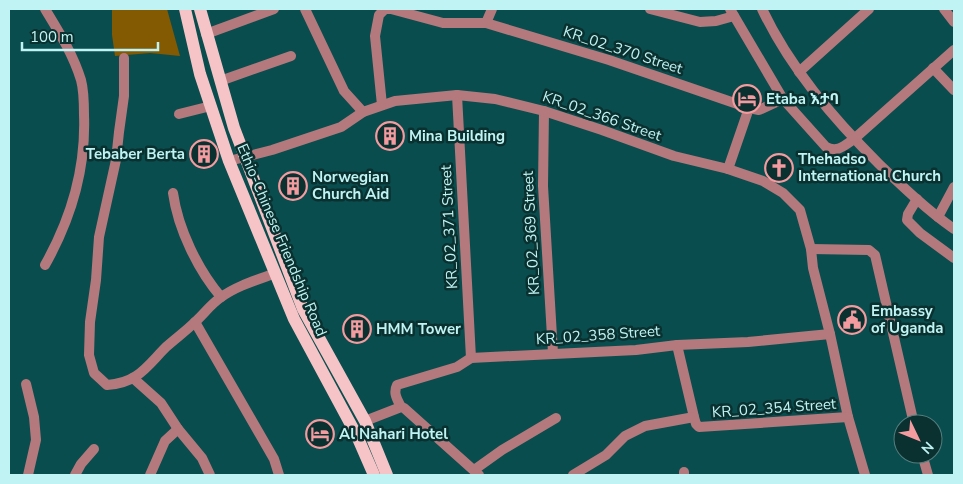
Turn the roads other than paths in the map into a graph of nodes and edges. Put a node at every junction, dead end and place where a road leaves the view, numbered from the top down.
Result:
1 (45, 9) edge
2 (185, 9) edge
3 (200, 9) edge
4 (274, 9) edge
5 (306, 9) edge
6 (492, 9) edge
7 (650, 9) edge
8 (762, 9) edge
9 (869, 9) edge
10 (944, 9) edge
11 (732, 12) edge
12 (954, 22) edge
13 (486, 24) junction
14 (206, 34) junction
15 (954, 50) edge
16 (292, 56) dead end
17 (124, 58) dead end
18 (933, 68) junction
19 (799, 72) junction
20 (220, 81) junction
21 (954, 90) edge
22 (457, 95) junction
23 (783, 99) junction
24 (211, 106) junction
25 (382, 106) junction
26 (750, 108) junction
27 (544, 111) junction
28 (363, 112) junction
29 (180, 114) dead end
30 (854, 139) junction
31 (244, 156) junction
32 (229, 161) junction
33 (728, 169) junction
34 (954, 187) edge
35 (173, 193) dead end
36 (917, 199) junction
37 (938, 217) junction
38 (954, 229) edge
39 (811, 250) junction
40 (954, 258) edge
41 (45, 265) dead end
42 (276, 273) junction
43 (221, 297) junction
44 (195, 322) junction
45 (830, 334) junction
46 (677, 345) junction
47 (553, 353) junction
48 (472, 358) junction
49 (133, 378) junction
50 (26, 384) dead end
51 (401, 407) junction
52 (912, 414) edge
53 (694, 417) junction
54 (556, 418) dead end
55 (848, 418) junction
56 (365, 421) junction
57 (178, 429) junction
58 (94, 449) dead end
59 (476, 473) edge
60 (28, 475) edge
61 (75, 475) edge
62 (150, 475) edge
63 (210, 475) edge
64 (279, 475) edge
65 (374, 475) edge
66 (387, 475) edge
67 (573, 475) edge
68 (865, 475) edge

1 - 41 street
2 - 24 main road, Ethio-Chinese Friendship Road
3 - 14 main road, Ethio-Chinese Friendship Road
4 - 14 street
5 - 28 street
6 - 13 street
7 - 11 street
8 - 19 street
9 - 19 street
10 - 12 street
11 - 23 street
13 - 25 street, KR_02_370 Street
13 - 26 street, KR_02_370 Street
14 - 20 main road, Ethio-Chinese Friendship Road
15 - 18 street
16 - 20 street
17 - 49 street
18 - 21 street
18 - 30 street
19 - 30 street
20 - 31 main road, Ethio-Chinese Friendship Road
22 - 25 street, KR_02_366 Street
22 - 27 street, KR_02_366 Street
22 - 48 street, KR_02_371 Street
23 - 26 street
23 - 30 street
24 - 29 street
24 - 32 main road, Ethio-Chinese Friendship Road
25 - 28 street, KR_02_366 Street
26 - 33 street
27 - 33 street, KR_02_366 Street
27 - 47 street, KR_02_369 Street
28 - 31 street, KR_02_366 Street
30 - 36 street
31 - 32 street, KR_02_366 Street
31 - 56 main road, Ethio-Chinese Friendship Road
32 - 42 main road, Ethio-Chinese Friendship Road
33 - 39 street, KR_02_366 Street
34 - 37 street
35 - 43 street
36 - 37 street
36 - 40 street
37 - 38 street
39 - 45 street
39 - 52 street
42 - 43 street
42 - 65 main road, Ethio-Chinese Friendship Road
43 - 44 street
44 - 49 street
44 - 64 street
45 - 46 street, KR_02_358 Street
45 - 55 street
46 - 47 street, KR_02_358 Street
46 - 53 street
47 - 48 street, KR_02_358 Street
48 - 51 street, KR_02_358 Street
49 - 57 street
50 - 60 street
51 - 56 street
51 - 59 street
53 - 55 street, KR_02_354 Street
53 - 67 street, KR_02_354 Street
54 - 59 street
55 - 68 street
56 - 66 main road, Ethio-Chinese Friendship Road
57 - 62 street
57 - 63 street
58 - 61 street

